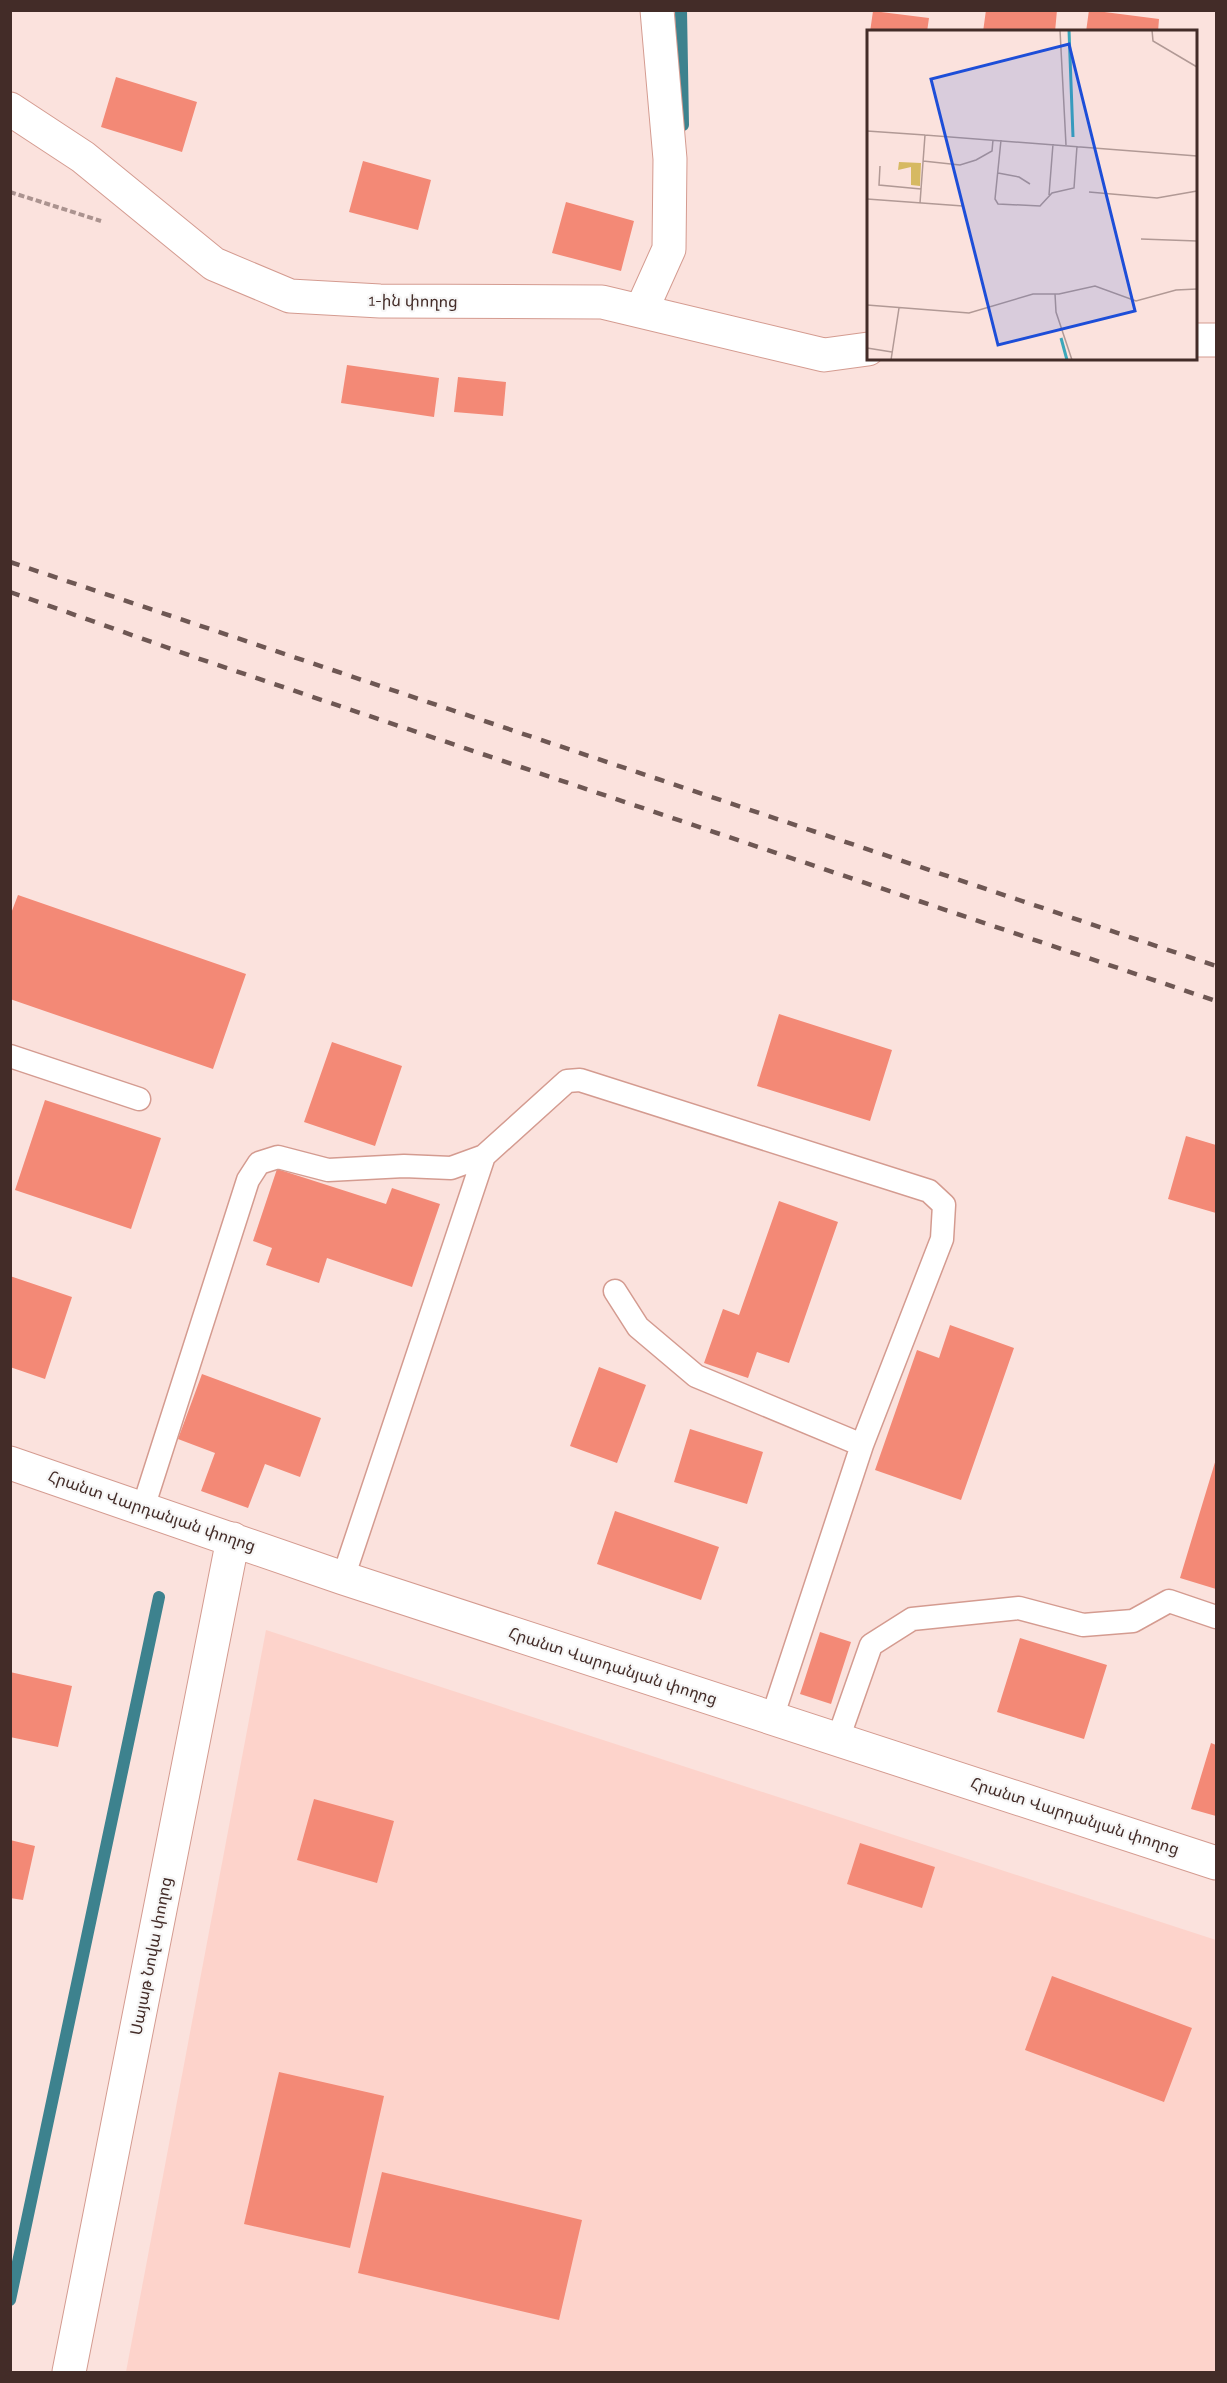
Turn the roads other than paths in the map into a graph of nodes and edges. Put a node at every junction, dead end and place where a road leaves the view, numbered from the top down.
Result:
1 (657, 10) edge
2 (10, 109) edge
3 (642, 309) junction
4 (1197, 340) edge
5 (1216, 340) edge
6 (867, 349) edge
7 (10, 1056) edge
8 (139, 1099) dead end
9 (484, 1156) junction
10 (615, 1291) dead end
11 (862, 1445) junction
12 (10, 1463) edge
13 (143, 1508) junction
14 (233, 1539) junction
15 (343, 1578) junction
16 (1216, 1617) edge
17 (772, 1718) junction
18 (838, 1739) junction
19 (1216, 1863) edge
20 (69, 2373) edge

1 - 3 main road
2 - 3 main road, 1-ին փողոց
3 - 6 main road, 1-ին փողոց
4 - 5 main road
7 - 8 lane
9 - 11 lane
9 - 13 lane
9 - 15 lane
10 - 11 lane
11 - 17 lane
12 - 13 main road, Հրանտ Վարդանյան փողոց
13 - 14 main road, Հրանտ Վարդանյան փողոց
14 - 15 main road, Հրանտ Վարդանյան փողոց
14 - 20 main road, Սայաթ Նովա փողոց
15 - 17 main road, Հրանտ Վարդանյան փողոց
16 - 18 lane
17 - 18 main road, Հրանտ Վարդանյան փողոց
18 - 19 main road, Հրանտ Վարդանյան փողոց

